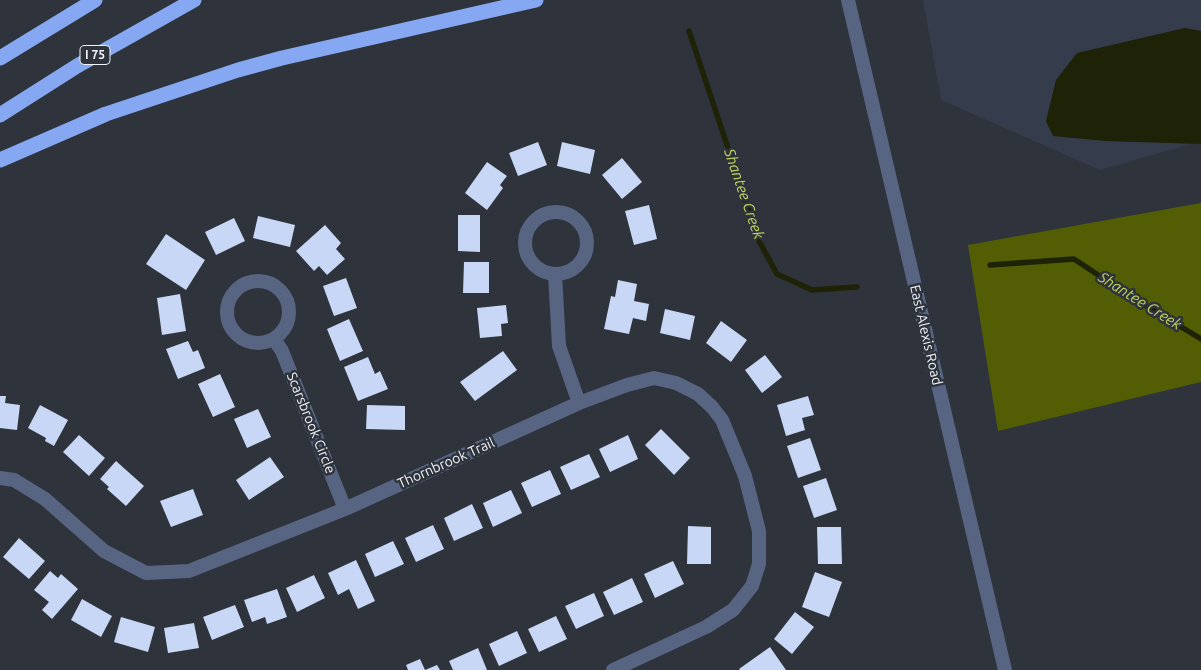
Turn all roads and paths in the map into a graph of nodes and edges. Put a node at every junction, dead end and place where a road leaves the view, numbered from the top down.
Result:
1 (95, 0) edge
2 (194, 0) edge
3 (536, 0) edge
4 (848, 0) edge
5 (0, 58) edge
6 (0, 115) edge
7 (0, 160) edge
8 (555, 274) junction
9 (274, 339) junction
10 (580, 403) junction
11 (0, 478) edge
12 (345, 509) junction
13 (613, 670) edge
14 (1005, 670) edge

1 - 5 highway
2 - 6 highway, I 75
3 - 7 highway
4 - 14 street, East Alexis Road
8 - 8 street
8 - 10 street
9 - 9 street
9 - 12 street, Scarsbrook Circle
10 - 12 street, Thornbrook Trail
10 - 13 street, Thornbrook Trail
11 - 12 street, Thornbrook Trail

